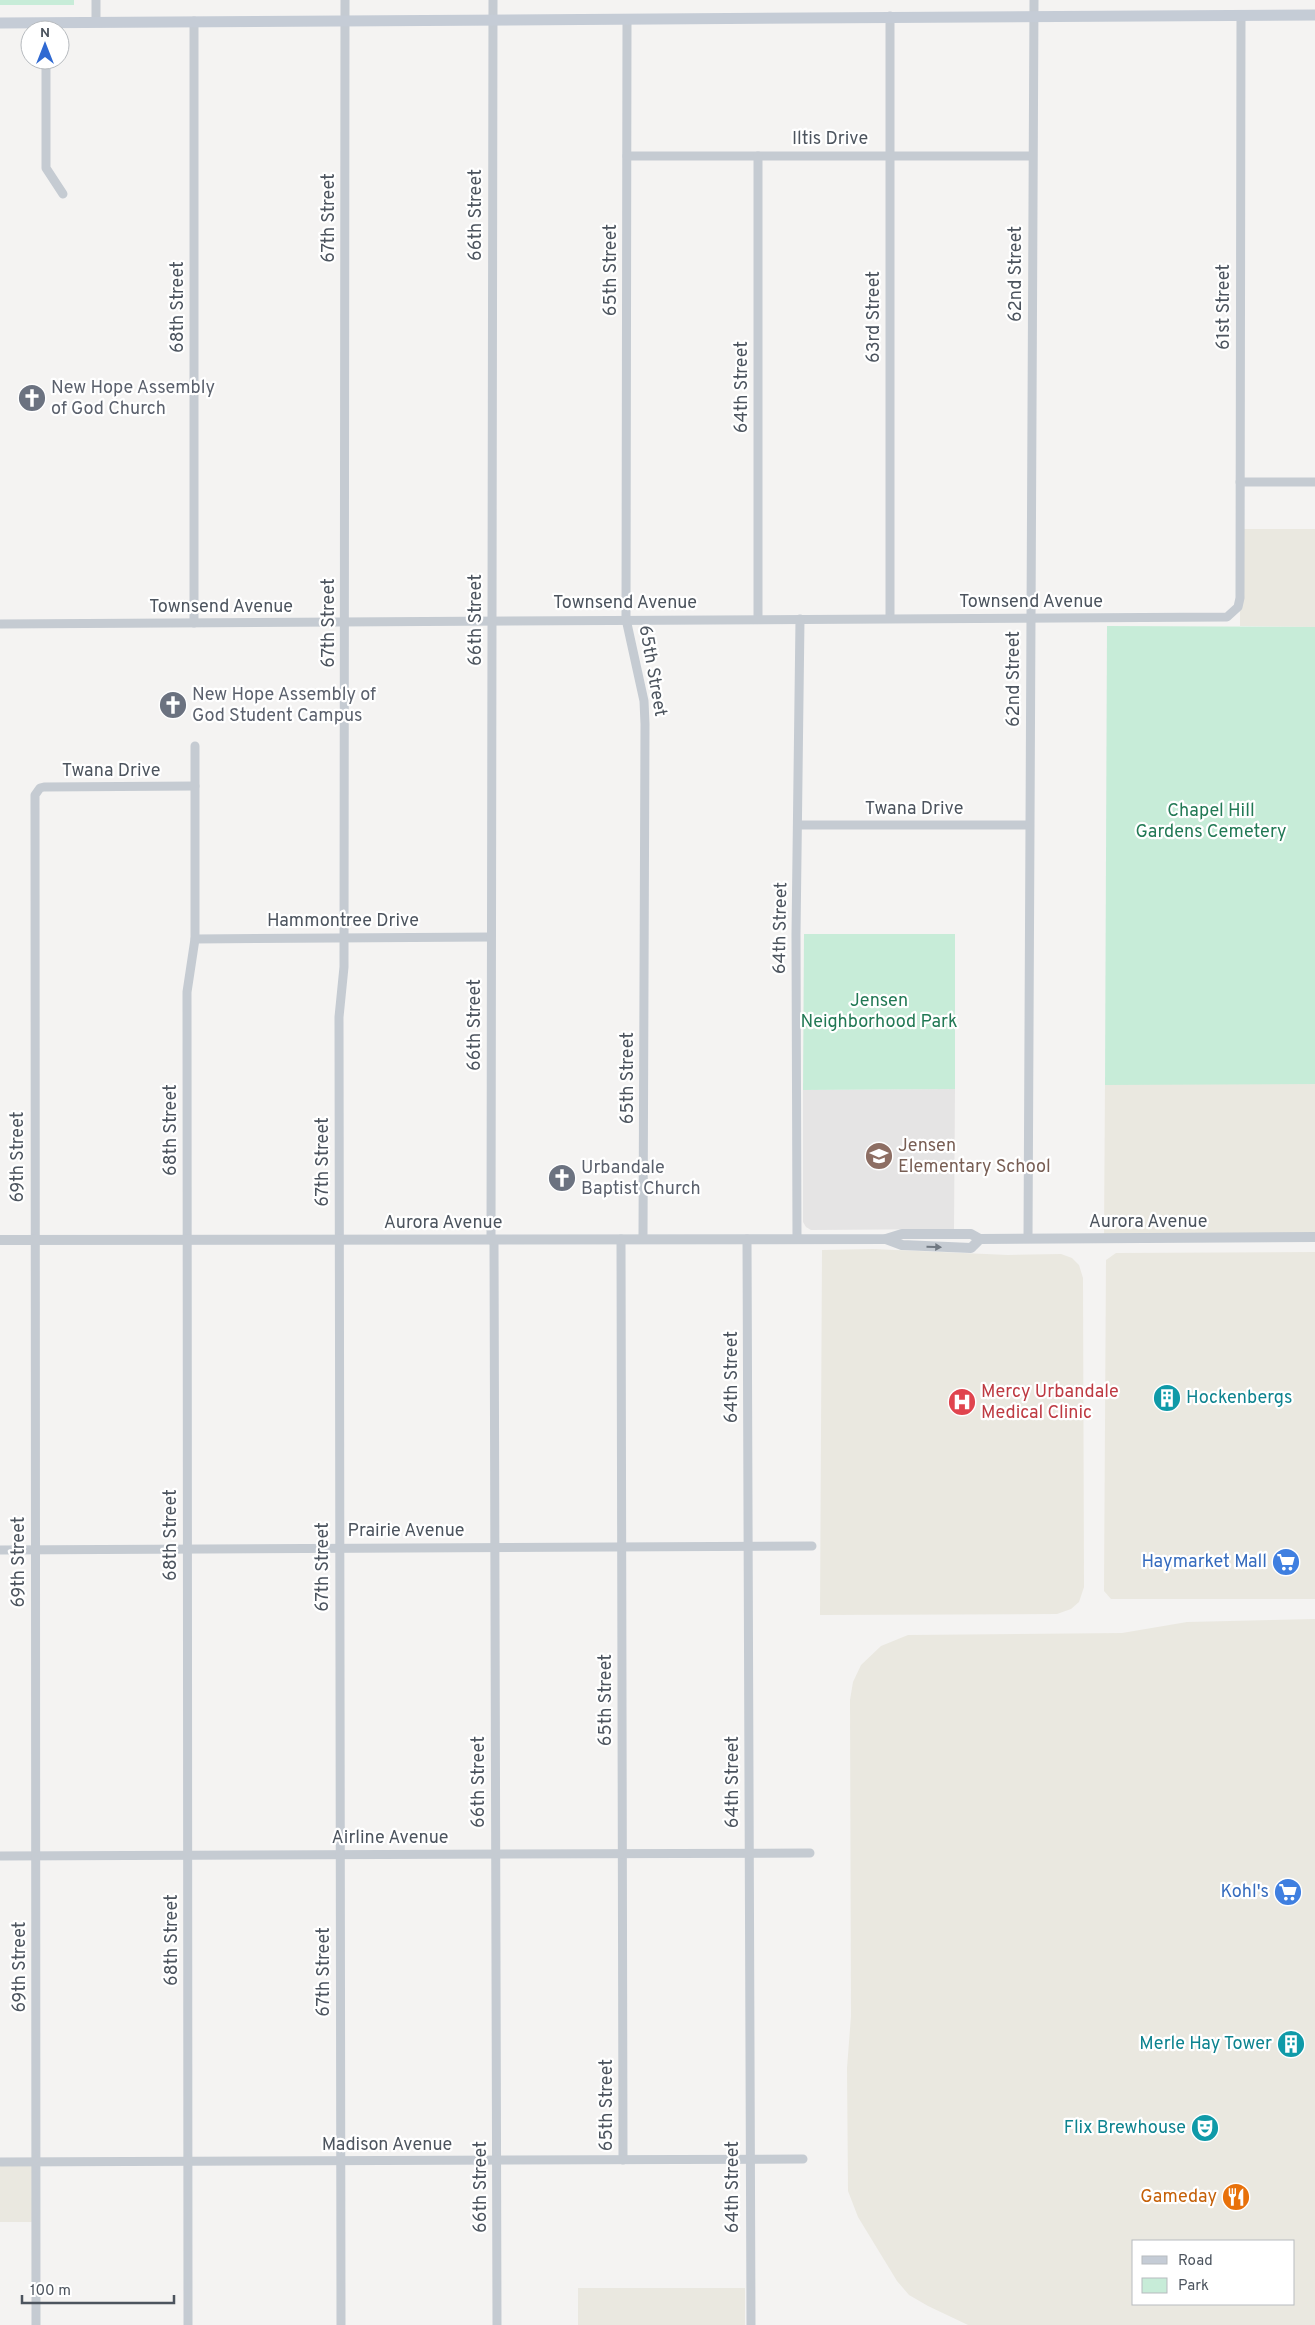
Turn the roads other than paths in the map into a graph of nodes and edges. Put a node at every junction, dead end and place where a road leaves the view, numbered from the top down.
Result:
1 (96, 0) edge
2 (344, 0) edge
3 (493, 0) edge
4 (1034, 0) edge
5 (1241, 15) junction
6 (1315, 15) edge
7 (890, 16) junction
8 (1033, 16) junction
9 (628, 19) junction
10 (493, 20) junction
11 (345, 21) junction
12 (96, 22) junction
13 (194, 22) junction
14 (0, 23) edge
15 (20, 24) edge
16 (70, 24) edge
17 (46, 70) edge
18 (627, 156) junction
19 (758, 156) junction
20 (890, 156) junction
21 (1032, 156) junction
22 (62, 194) dead end
23 (1240, 482) junction
24 (1315, 482) edge
25 (1240, 598) joint
26 (758, 618) junction
27 (800, 618) junction
28 (890, 618) junction
29 (1030, 618) junction
30 (626, 619) junction
31 (492, 621) junction
32 (194, 623) junction
33 (345, 623) junction
34 (0, 624) edge
35 (195, 746) dead end
36 (195, 786) junction
37 (35, 799) joint
38 (799, 825) junction
39 (1029, 825) junction
40 (491, 937) junction
41 (344, 938) junction
42 (195, 939) junction
43 (1315, 1237) edge
44 (1028, 1238) junction
45 (622, 1239) junction
46 (643, 1239) junction
47 (747, 1239) junction
48 (797, 1239) junction
49 (0, 1240) edge
50 (34, 1240) junction
51 (187, 1240) junction
52 (339, 1240) junction
53 (492, 1240) junction
54 (749, 1546) junction
55 (812, 1546) dead end
56 (495, 1547) junction
57 (622, 1547) junction
58 (188, 1548) junction
59 (340, 1548) junction
60 (0, 1550) edge
61 (35, 1550) junction
62 (749, 1853) junction
63 (810, 1853) dead end
64 (496, 1854) junction
65 (623, 1854) junction
66 (340, 1855) junction
67 (0, 1856) edge
68 (36, 1856) junction
69 (188, 1856) junction
70 (497, 2160) junction
71 (623, 2160) junction
72 (749, 2160) junction
73 (804, 2160) dead end
74 (341, 2161) junction
75 (0, 2162) edge
76 (36, 2162) junction
77 (188, 2162) junction
78 (36, 2325) edge
79 (188, 2325) edge
80 (341, 2325) edge
81 (497, 2325) edge
82 (751, 2325) edge

1 - 12 street
2 - 11 street, 67th Street
3 - 10 street, 66th Street
4 - 8 street, 62nd Street
5 - 6 main road
5 - 8 main road
5 - 23 street, 61st Street
7 - 8 main road
7 - 9 main road
7 - 20 street, 63rd Street
8 - 21 street, 62nd Street
9 - 10 main road
9 - 18 street, 65th Street
10 - 11 main road
10 - 31 street, 66th Street
11 - 13 main road
11 - 33 street, 67th Street
12 - 13 main road
12 - 16 main road
13 - 32 street, 68th Street
14 - 15 main road
17 - 22 street
18 - 19 street, Iltis Drive
18 - 30 street, 65th Street
19 - 20 street, Iltis Drive
19 - 26 street, 64th Street
20 - 21 street, Iltis Drive
20 - 28 street, 63rd Street
21 - 29 street, 62nd Street
23 - 24 street
23 - 25 street, 61st Street
25 - 29 street, Townsend Avenue
26 - 27 street, Townsend Avenue
26 - 30 street, Townsend Avenue
27 - 28 street, Townsend Avenue
27 - 38 street, 64th Street
28 - 29 street, Townsend Avenue
29 - 39 street, 62nd Street
30 - 31 street, Townsend Avenue
30 - 46 street, 65th Street
31 - 33 street, Townsend Avenue
31 - 40 street, 66th Street
32 - 33 street, Townsend Avenue
32 - 34 street, Townsend Avenue
33 - 41 street, 67th Street
35 - 36 street, 68th Street
36 - 37 street, Twana Drive
36 - 42 street, 68th Street
37 - 50 street, 69th Street
38 - 39 street, Twana Drive
38 - 48 street, 64th Street
39 - 44 street, 62nd Street
40 - 41 street, Hammontree Drive
40 - 53 street, 66th Street
41 - 42 street, Hammontree Drive
41 - 52 street, 67th Street
42 - 51 street, 68th Street
43 - 44 street, Aurora Avenue
44 - 48 street, Aurora Avenue
45 - 46 street, Aurora Avenue
45 - 53 street, Aurora Avenue
45 - 57 street, 65th Street
46 - 47 street, Aurora Avenue
47 - 48 street, Aurora Avenue
47 - 54 street, 64th Street
49 - 50 street, Aurora Avenue
50 - 51 street, Aurora Avenue
50 - 61 street, 69th Street
51 - 52 street, Aurora Avenue
51 - 58 street, 68th Street
52 - 53 street, Aurora Avenue
52 - 59 street, 67th Street
53 - 56 street, 66th Street
54 - 55 street, Prairie Avenue
54 - 57 street, Prairie Avenue
54 - 62 street, 64th Street
56 - 57 street, Prairie Avenue
56 - 59 street, Prairie Avenue
56 - 64 street, 66th Street
57 - 65 street, 65th Street
58 - 59 street, Prairie Avenue
58 - 61 street, Prairie Avenue
58 - 69 street, 68th Street
59 - 66 street, 67th Street
60 - 61 street, Prairie Avenue
61 - 68 street, 69th Street
62 - 63 street, Airline Avenue
62 - 65 street, Airline Avenue
62 - 72 street, 64th Street
64 - 65 street, Airline Avenue
64 - 66 street, Airline Avenue
64 - 70 street, 66th Street
65 - 71 street, 65th Street
66 - 69 street, Airline Avenue
66 - 74 street, 67th Street
67 - 68 street, Airline Avenue
68 - 69 street, Airline Avenue
68 - 76 street, 69th Street
69 - 77 street, 68th Street
70 - 71 street, Madison Avenue
70 - 74 street, Madison Avenue
70 - 81 street, 66th Street
71 - 72 street, Madison Avenue
72 - 73 street, Madison Avenue
72 - 82 street, 64th Street
74 - 77 street, Madison Avenue
74 - 80 street, 67th Street
75 - 76 street, Madison Avenue
76 - 77 street, Madison Avenue
76 - 78 street, 69th Street
77 - 79 street, 68th Street

